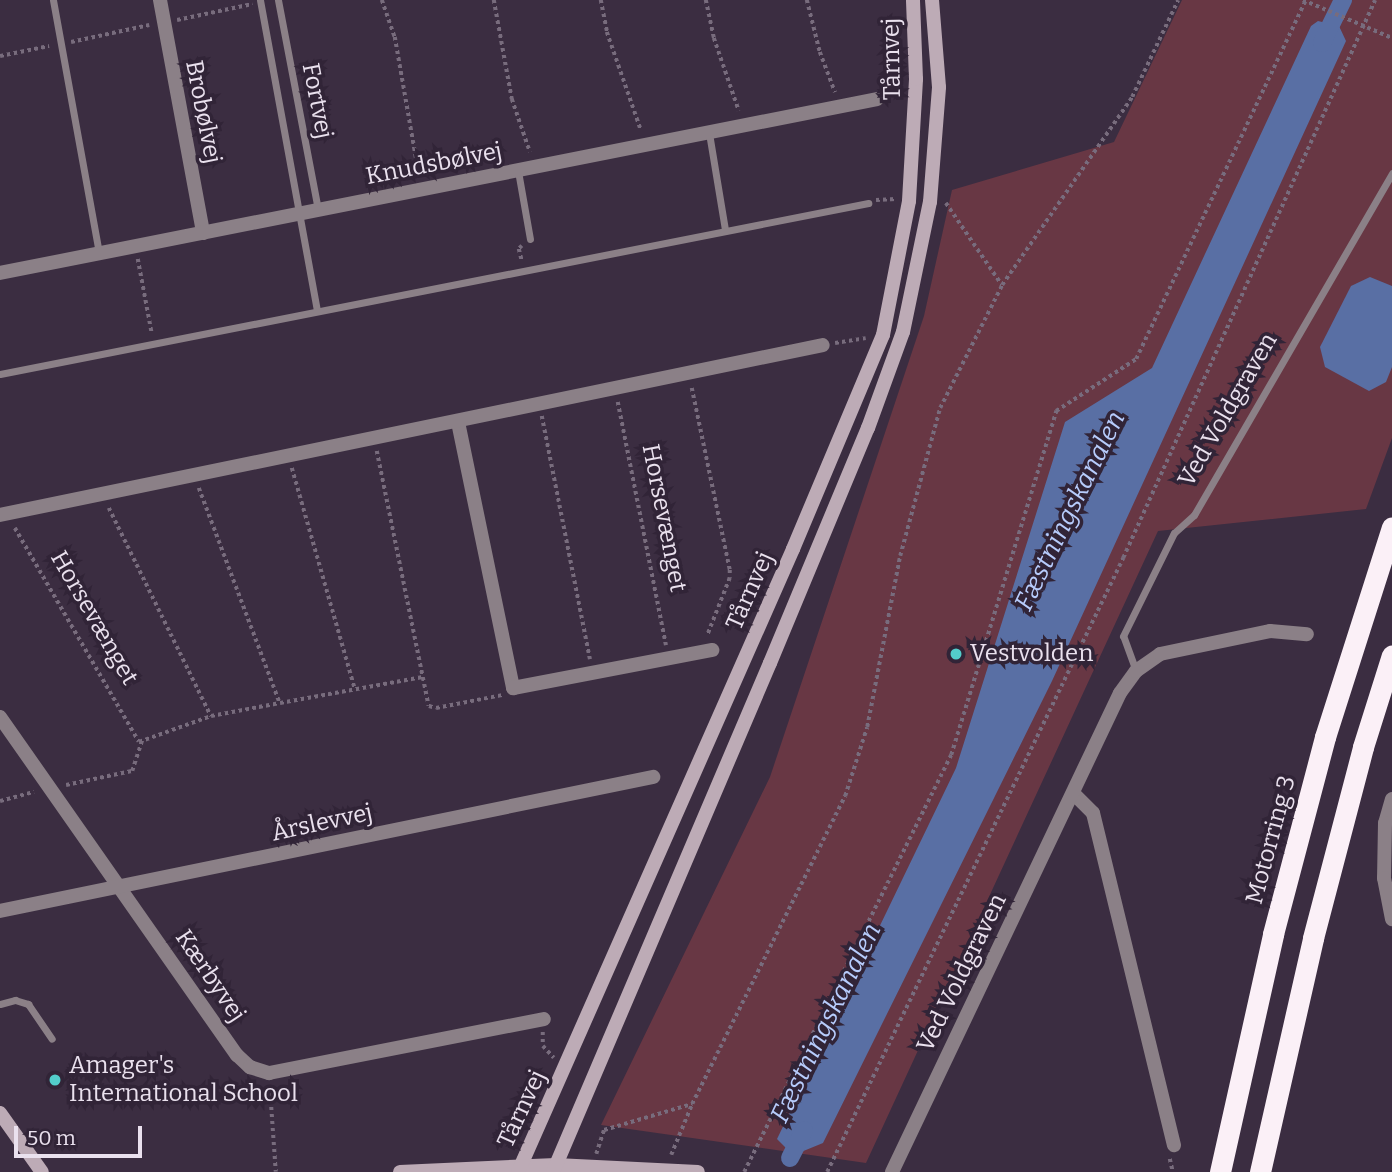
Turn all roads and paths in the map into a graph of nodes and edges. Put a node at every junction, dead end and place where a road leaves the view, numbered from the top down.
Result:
1 (53, 0) edge
2 (160, 0) edge
3 (278, 0) edge
4 (382, 0) edge
5 (494, 0) edge
6 (601, 0) edge
7 (706, 0) edge
8 (807, 0) edge
9 (913, 0) edge
10 (932, 0) edge
11 (1178, 0) edge
12 (1305, 0) edge
13 (1375, 0) edge
14 (260, 1) edge
15 (164, 22) junction
16 (1361, 25) junction
17 (1392, 38) edge
18 (61, 44) junction
19 (0, 56) edge
20 (916, 79) junction
21 (877, 99) joint
22 (841, 107) junction
23 (743, 127) junction
24 (709, 133) junction
25 (645, 146) junction
26 (535, 168) junction
27 (518, 171) junction
28 (1392, 173) edge
29 (422, 190) junction
30 (930, 202) junction
31 (868, 203) dead end
32 (318, 210) junction
33 (300, 214) junction
34 (725, 230) junction
35 (203, 233) junction
36 (530, 239) joint
37 (136, 246) junction
38 (99, 253) junction
39 (524, 270) junction
40 (0, 273) edge
41 (1002, 285) junction
42 (317, 311) junction
43 (883, 335) junction
44 (154, 343) junction
45 (823, 345) joint
46 (689, 372) junction
47 (0, 374) edge
48 (615, 386) junction
49 (539, 404) junction
50 (458, 422) junction
51 (375, 439) junction
52 (288, 456) junction
53 (194, 476) junction
54 (103, 495) junction
55 (4, 514) edge
56 (1392, 527) edge
57 (1307, 634) dead end
58 (707, 651) joint
59 (1392, 655) edge
60 (668, 659) junction
61 (1136, 671) junction
62 (593, 673) junction
63 (423, 677) junction
64 (513, 688) junction
65 (355, 689) junction
66 (280, 703) junction
67 (211, 716) junction
68 (0, 717) edge
69 (142, 741) junction
70 (653, 777) dead end
71 (50, 789) junction
72 (1073, 793) junction
73 (1392, 799) edge
74 (0, 801) edge
75 (121, 887) junction
76 (0, 911) edge
77 (1392, 919) edge
78 (0, 1004) edge
79 (544, 1019) joint
80 (52, 1039) dead end
81 (566, 1069) junction
82 (269, 1073) junction
83 (692, 1104) junction
84 (0, 1114) edge
85 (1174, 1145) dead end
86 (592, 1166) junction
87 (554, 1168) edge
88 (519, 1169) edge
89 (665, 1170) junction
90 (42, 1172) edge
91 (276, 1172) edge
92 (400, 1172) edge
93 (698, 1172) edge
94 (744, 1172) edge
95 (827, 1172) edge
96 (892, 1172) edge
97 (1220, 1172) edge
98 (1259, 1172) edge

1 - 18 lane
2 - 15 street, Brobølvej
3 - 32 lane, Fortvej
4 - 29 path
5 - 26 path
6 - 25 path
7 - 23 path
8 - 22 path
9 - 20 street, Tårnvej
10 - 30 street, Tårnvej
11 - 41 path
12 - 16 path
12 - 94 path
13 - 16 path
14 - 15 path
14 - 33 lane
15 - 18 path
15 - 35 street, Brobølvej
16 - 17 path
16 - 95 path
18 - 19 path
18 - 38 lane
20 - 21 path
20 - 43 street, Tårnvej
21 - 22 street, Knudsbølvej
22 - 23 street, Knudsbølvej
23 - 24 street, Knudsbølvej
24 - 25 street, Knudsbølvej
24 - 34 lane
25 - 26 street, Knudsbølvej
26 - 27 street, Knudsbølvej
27 - 29 street, Knudsbølvej
27 - 36 lane
28 - 61 lane, Ved Voldgraven
29 - 32 street, Knudsbølvej
30 - 41 path
30 - 87 street, Tårnvej
31 - 34 lane
32 - 33 street, Knudsbølvej
33 - 35 street, Knudsbølvej
33 - 42 lane
34 - 39 lane
35 - 37 street, Knudsbølvej
36 - 39 path
37 - 38 street, Knudsbølvej
37 - 44 path
38 - 40 street, Knudsbølvej
39 - 42 lane
41 - 83 path
42 - 44 lane
43 - 45 path
43 - 81 street, Tårnvej
44 - 47 lane
45 - 46 street
46 - 48 street
46 - 58 path
48 - 49 street
48 - 60 path, Horsevænget
49 - 50 street
49 - 62 path
50 - 51 street
50 - 64 street
51 - 52 street
51 - 63 path
52 - 53 street
52 - 65 path
53 - 54 street
53 - 66 path
54 - 55 street
54 - 67 path
55 - 69 path, Horsevænget
56 - 97 highway, Motorring 3
57 - 61 street, Ved Voldgraven
58 - 60 street
59 - 98 highway
60 - 62 street
61 - 72 street, Ved Voldgraven
62 - 64 street
63 - 64 path
63 - 65 path
65 - 66 path
66 - 67 path
67 - 69 path
68 - 71 street, Kærbyvej
69 - 71 path
70 - 75 street, Årslevvej
71 - 74 path
71 - 75 street, Kærbyvej
72 - 85 street
72 - 96 street, Ved Voldgraven
73 - 77 street
75 - 76 street, Årslevvej
75 - 82 street, Kærbyvej
78 - 80 lane
79 - 81 path
79 - 82 street
81 - 88 street, Tårnvej
82 - 91 path
83 - 86 path
83 - 89 path
84 - 90 street
86 - 87 street
86 - 89 street
87 - 88 street
88 - 92 street
89 - 93 street

